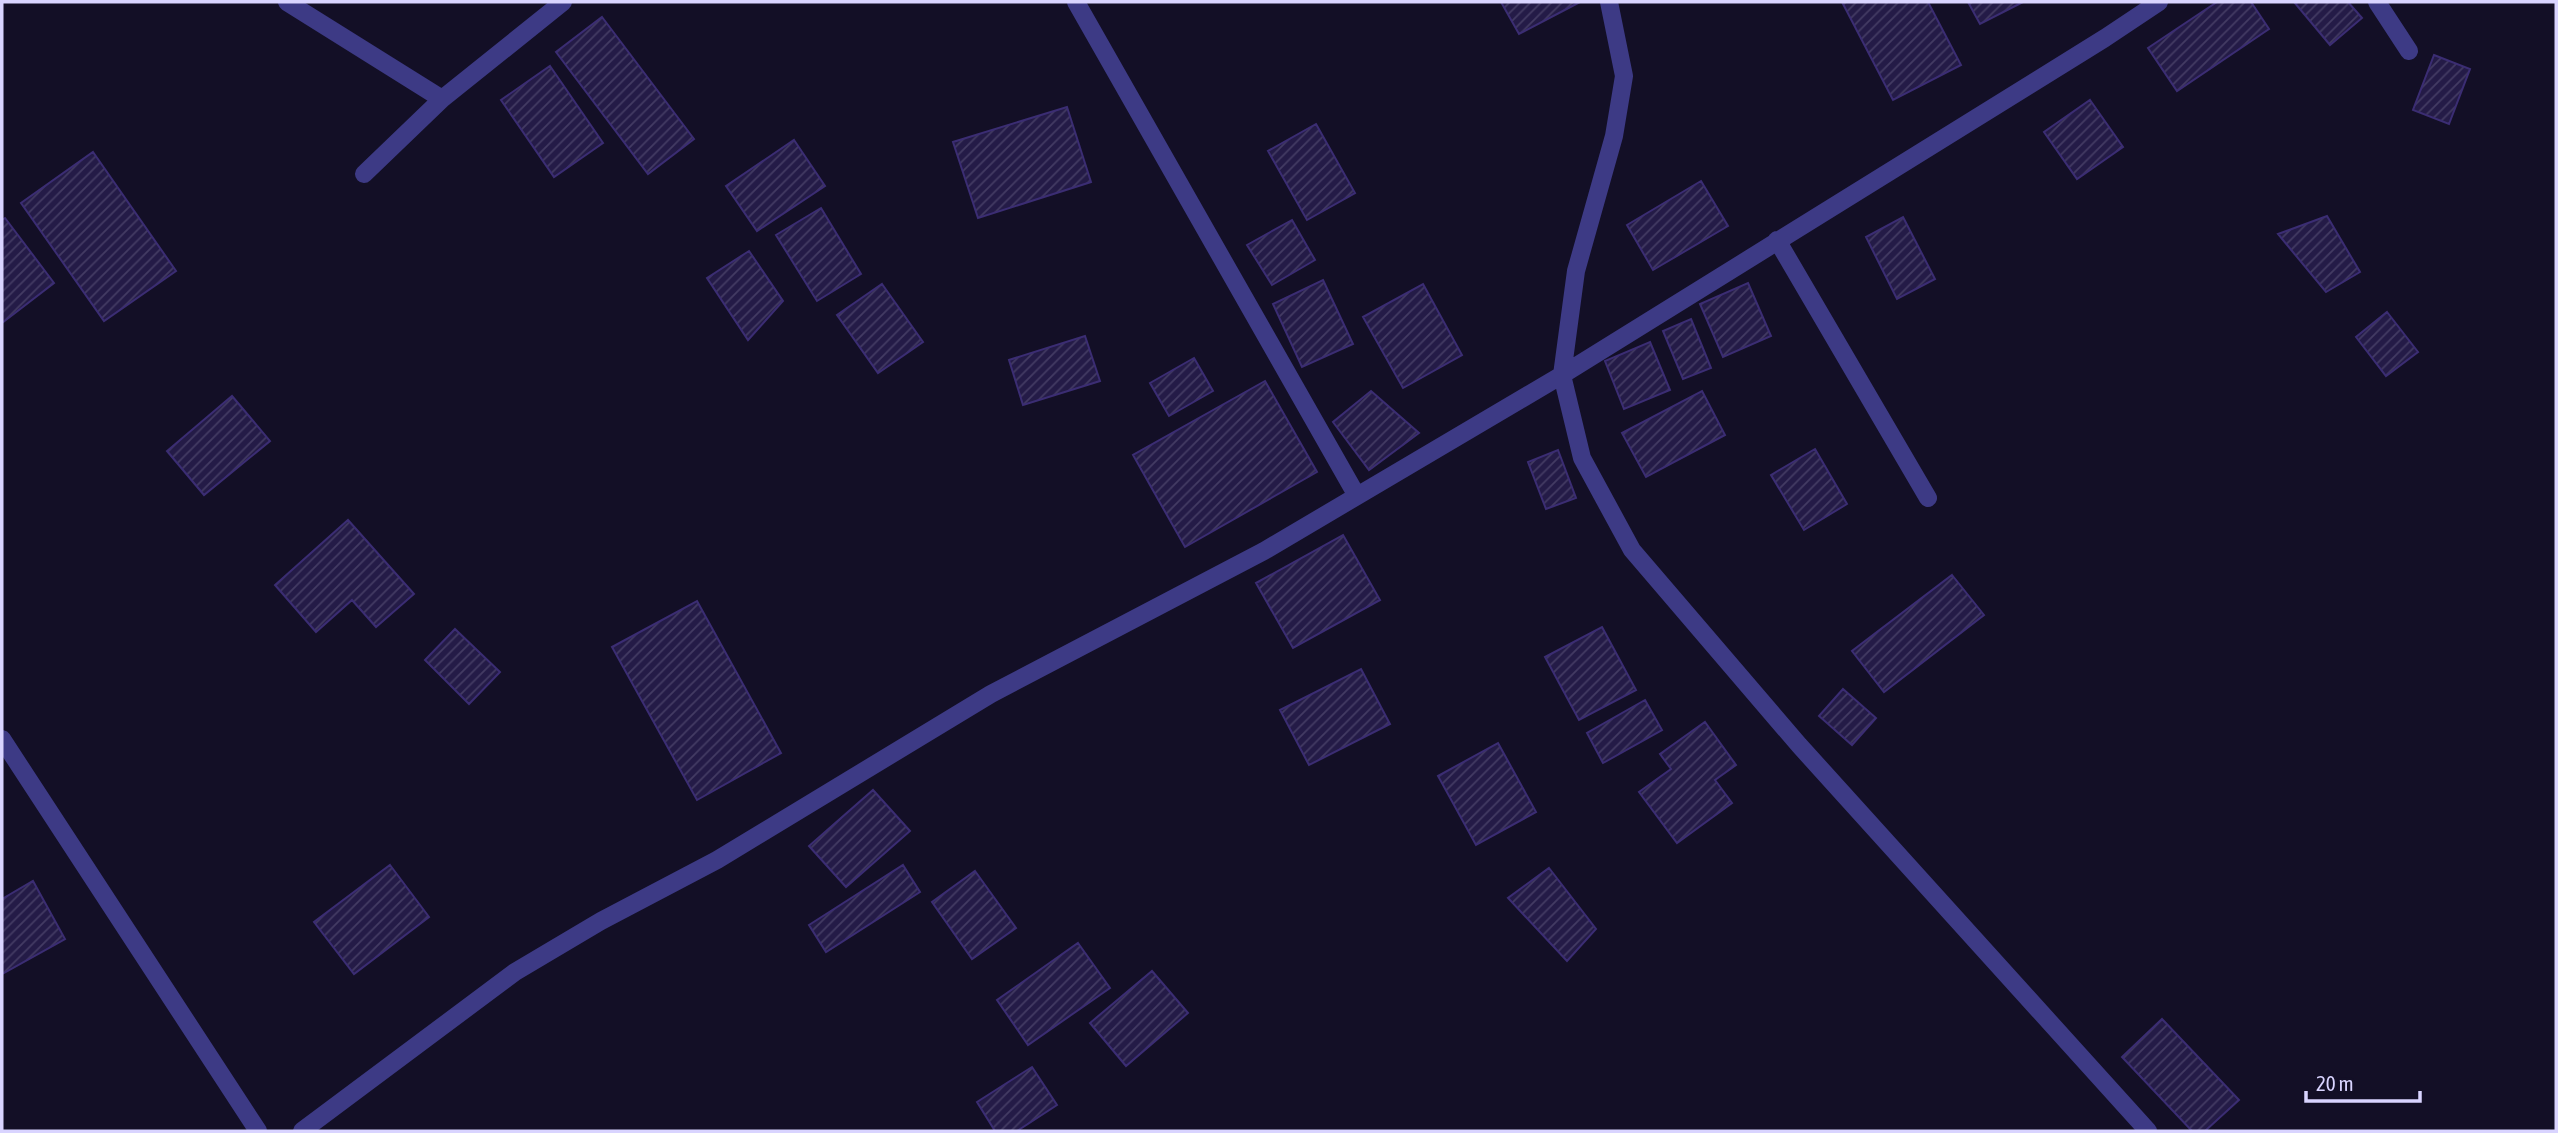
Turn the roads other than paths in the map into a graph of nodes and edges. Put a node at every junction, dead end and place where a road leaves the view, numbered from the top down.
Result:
1 (287, 2) edge
2 (563, 2) edge
3 (1076, 2) edge
4 (1609, 2) edge
5 (2377, 2) edge
6 (2156, 3) edge
7 (2409, 51) dead end
8 (442, 99) junction
9 (364, 174) dead end
10 (1777, 240) junction
11 (1562, 374) junction
12 (1357, 496) junction
13 (1928, 498) dead end
14 (2, 739) edge
15 (258, 1131) edge
16 (302, 1131) edge
17 (2148, 1131) edge

1 - 8 street
2 - 8 street
3 - 12 street
4 - 11 street
5 - 7 street
6 - 10 street
8 - 9 street
10 - 11 street
10 - 13 street
11 - 12 street
11 - 17 street
12 - 16 street
14 - 15 street

